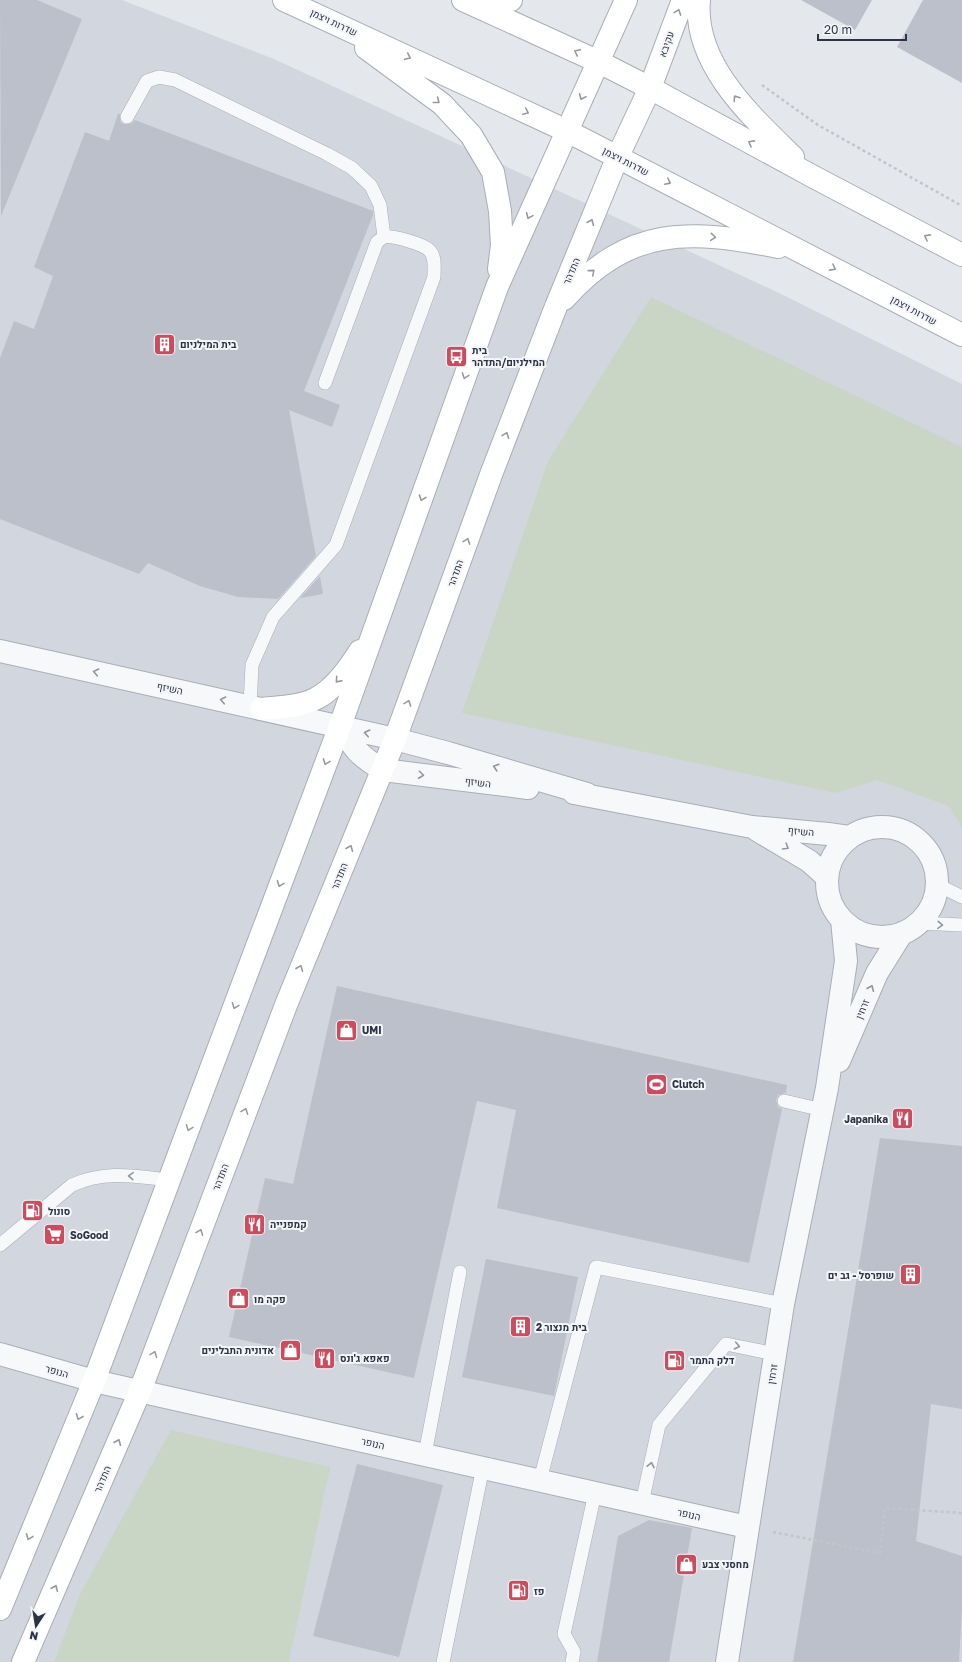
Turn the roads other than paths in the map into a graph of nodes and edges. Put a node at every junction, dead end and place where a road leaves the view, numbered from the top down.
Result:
1 (284, 0) edge
2 (464, 0) edge
3 (486, 0) edge
4 (511, 0) edge
5 (626, 0) edge
6 (682, 0) edge
7 (699, 0) edge
8 (314, 13) junction
9 (598, 62) junction
10 (650, 88) junction
11 (126, 117) dead end
12 (567, 131) junction
13 (618, 156) junction
14 (812, 176) junction
15 (384, 237) junction
16 (803, 252) junction
17 (962, 255) edge
18 (497, 288) junction
19 (555, 309) junction
20 (962, 336) edge
21 (325, 383) dead end
22 (376, 625) junction
23 (0, 651) edge
24 (255, 707) junction
25 (340, 726) junction
26 (395, 739) junction
27 (383, 770) junction
28 (587, 794) junction
29 (752, 827) junction
30 (849, 837) junction
31 (828, 876) junction
32 (938, 886) junction
33 (962, 897) edge
34 (842, 920) junction
35 (962, 925) edge
36 (910, 928) junction
37 (828, 1088) junction
38 (784, 1101) dead end
39 (823, 1110) junction
40 (169, 1180) junction
41 (0, 1246) edge
42 (460, 1272) dead end
43 (783, 1304) junction
44 (0, 1354) edge
45 (775, 1354) junction
46 (94, 1381) junction
47 (140, 1390) junction
48 (425, 1454) junction
49 (483, 1467) junction
50 (540, 1480) junction
51 (595, 1493) junction
52 (642, 1503) junction
53 (747, 1527) junction
54 (0, 1609) edge
55 (23, 1662) edge
56 (443, 1662) edge
57 (572, 1662) edge
58 (727, 1662) edge

1 - 8 street, שדרות ויצמן
9 -> 2 street
3 - 4 street
5 - 9 street
10 -> 6 street, עקיבא
14 -> 7 street
8 -> 12 street, שדרות ויצמן
8 -> 18 street
9 - 10 street
9 -> 12 street
10 - 13 street, התדהר
14 -> 10 street
11 - 15 lane
12 - 13 street, שדרות ויצמן
12 -> 18 street
13 -> 16 street, שדרות ויצמן
19 -> 13 street, התדהר
17 -> 14 street
15 - 21 lane
15 - 24 lane
19 -> 16 street
16 -> 20 street, שדרות ויצמן
18 -> 22 street
26 -> 19 street, התדהר
22 -> 24 street
22 - 25 street
24 -> 23 street, השיזף
24 - 25 street, השיזף
26 -> 25 street, השיזף
25 - 27 street, השיזף
25 -> 40 street
26 - 27 street, התדהר
28 -> 26 street, השיזף
27 -> 28 street, השיזף
47 -> 27 street, התדהר
28 - 29 street, השיזף
29 - 30 street, השיזף
29 -> 31 street, השיזף
30 - 31 street
30 - 32 street
31 - 34 street
32 - 33 lane
32 - 36 street
34 - 36 street
34 - 37 street, זרחין
36 -> 35 lane
37 -> 36 street, זרחין
37 - 39 street, זרחין
38 - 39 lane
39 - 43 street, זרחין
40 -> 41 lane
40 - 46 street
42 - 48 lane
43 - 45 street, זרחין
43 - 50 lane
44 - 46 street, הנופר
52 -> 45 lane
45 - 53 street, זרחין
46 - 47 street, הנופר
46 -> 54 street
47 - 48 street, הנופר
55 -> 47 street, התדהר
48 - 49 street, הנופר
49 - 50 street, הנופר
49 - 56 lane
50 - 51 street, הנופר
51 - 52 street, הנופר
51 - 57 lane
52 - 53 street, הנופר
53 - 58 street, זרחין

